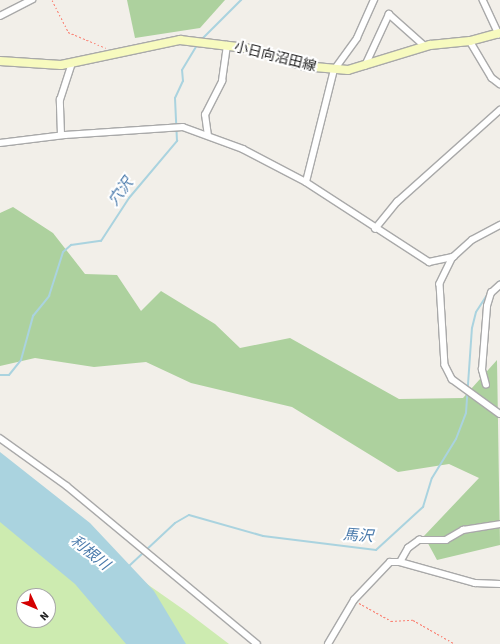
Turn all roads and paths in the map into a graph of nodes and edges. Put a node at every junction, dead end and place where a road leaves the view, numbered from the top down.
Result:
1 (32, 0) edge
2 (52, 0) edge
3 (374, 0) edge
4 (483, 0) edge
5 (0, 16) edge
6 (500, 33) edge
7 (470, 41) junction
8 (228, 45) junction
9 (424, 46) junction
10 (112, 54) junction
11 (0, 61) edge
12 (72, 64) junction
13 (365, 67) junction
14 (334, 70) junction
15 (500, 84) edge
16 (500, 110) edge
17 (61, 135) junction
18 (208, 136) junction
19 (0, 143) edge
20 (306, 182) junction
21 (500, 225) edge
22 (375, 229) junction
23 (453, 257) junction
24 (500, 285) edge
25 (486, 385) dead end
26 (500, 414) edge
27 (0, 438) edge
28 (500, 524) edge
29 (400, 562) junction
30 (500, 584) edge
31 (354, 600) junction
32 (257, 644) edge
33 (328, 644) edge
34 (455, 644) edge

1 - 5 street
2 - 10 path
3 - 14 street
4 - 6 street
6 - 7 main road, 小日向沼田線
7 - 9 main road, 小日向沼田線
7 - 15 street
8 - 10 main road, 小日向沼田線
8 - 14 main road, 小日向沼田線
8 - 18 street
9 - 13 main road, 小日向沼田線
9 - 13 street
10 - 12 main road, 小日向沼田線
11 - 12 main road, 小日向沼田線
12 - 17 street
13 - 14 main road, 小日向沼田線
14 - 20 street
16 - 22 street
17 - 18 street
17 - 19 street
18 - 20 street
20 - 22 street
21 - 23 street
22 - 23 street
23 - 26 street
24 - 25 street
27 - 32 street
28 - 29 street
29 - 30 street
29 - 31 street
31 - 33 street
31 - 34 path

